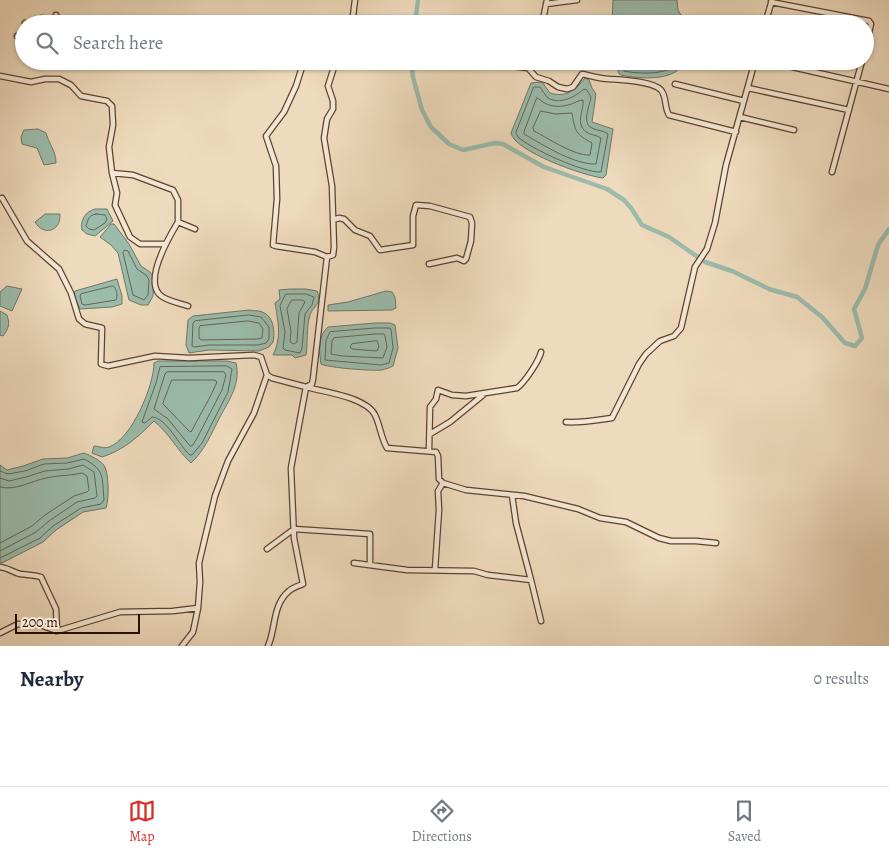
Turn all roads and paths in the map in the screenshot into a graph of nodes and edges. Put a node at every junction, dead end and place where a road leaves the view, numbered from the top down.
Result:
1 (356, 0) edge
2 (577, 0) edge
3 (772, 1) edge
4 (547, 2) edge
5 (354, 15) edge
6 (544, 15) edge
7 (768, 15) edge
8 (840, 15) edge
9 (301, 70) edge
10 (333, 70) edge
11 (530, 70) edge
12 (753, 70) edge
13 (805, 70) edge
14 (859, 70) edge
15 (0, 76) edge
16 (856, 82) junction
17 (675, 84) dead end
18 (748, 88) junction
19 (889, 89) edge
20 (744, 101) junction
21 (849, 110) junction
22 (740, 117) junction
23 (794, 130) dead end
24 (736, 132) junction
25 (832, 172) dead end
26 (112, 173) junction
27 (1, 198) edge
28 (333, 220) junction
29 (178, 222) junction
30 (195, 229) dead end
31 (164, 244) junction
32 (327, 257) junction
33 (429, 264) dead end
34 (188, 306) dead end
35 (541, 352) dead end
36 (267, 374) junction
37 (306, 387) junction
38 (485, 393) junction
39 (566, 422) dead end
40 (430, 434) junction
41 (429, 450) junction
42 (443, 483) junction
43 (512, 495) junction
44 (294, 529) junction
45 (716, 543) dead end
46 (267, 549) dead end
47 (354, 563) dead end
48 (370, 564) junction
49 (0, 567) edge
50 (435, 569) junction
51 (531, 580) junction
52 (198, 608) junction
53 (541, 620) dead end
54 (57, 632) junction
55 (0, 633) edge
56 (182, 646) edge
57 (268, 646) edge

1 - 5 street
2 - 4 street
3 - 7 street
3 - 8 street
4 - 6 street
9 - 32 street
10 - 28 street
11 - 24 street
12 - 18 street
13 - 16 street
14 - 16 street
15 - 26 street
16 - 19 street
16 - 21 street
17 - 20 street
18 - 20 street
18 - 21 street
20 - 22 street
21 - 25 street
22 - 23 street
22 - 24 street
24 - 39 street
26 - 29 street
26 - 31 street
27 - 36 street
28 - 32 street
28 - 33 street
29 - 30 street
29 - 31 street
31 - 34 street
32 - 37 street
35 - 38 street
36 - 37 street
36 - 52 street
37 - 41 street
37 - 44 street
38 - 40 street
38 - 40 street
40 - 41 street
41 - 42 street
42 - 43 street
42 - 50 street
43 - 45 street
43 - 51 street
44 - 46 street
44 - 48 street
44 - 57 street
47 - 48 street
48 - 50 street
49 - 54 street
50 - 51 street
51 - 53 street
52 - 54 street
52 - 56 street
54 - 55 street

